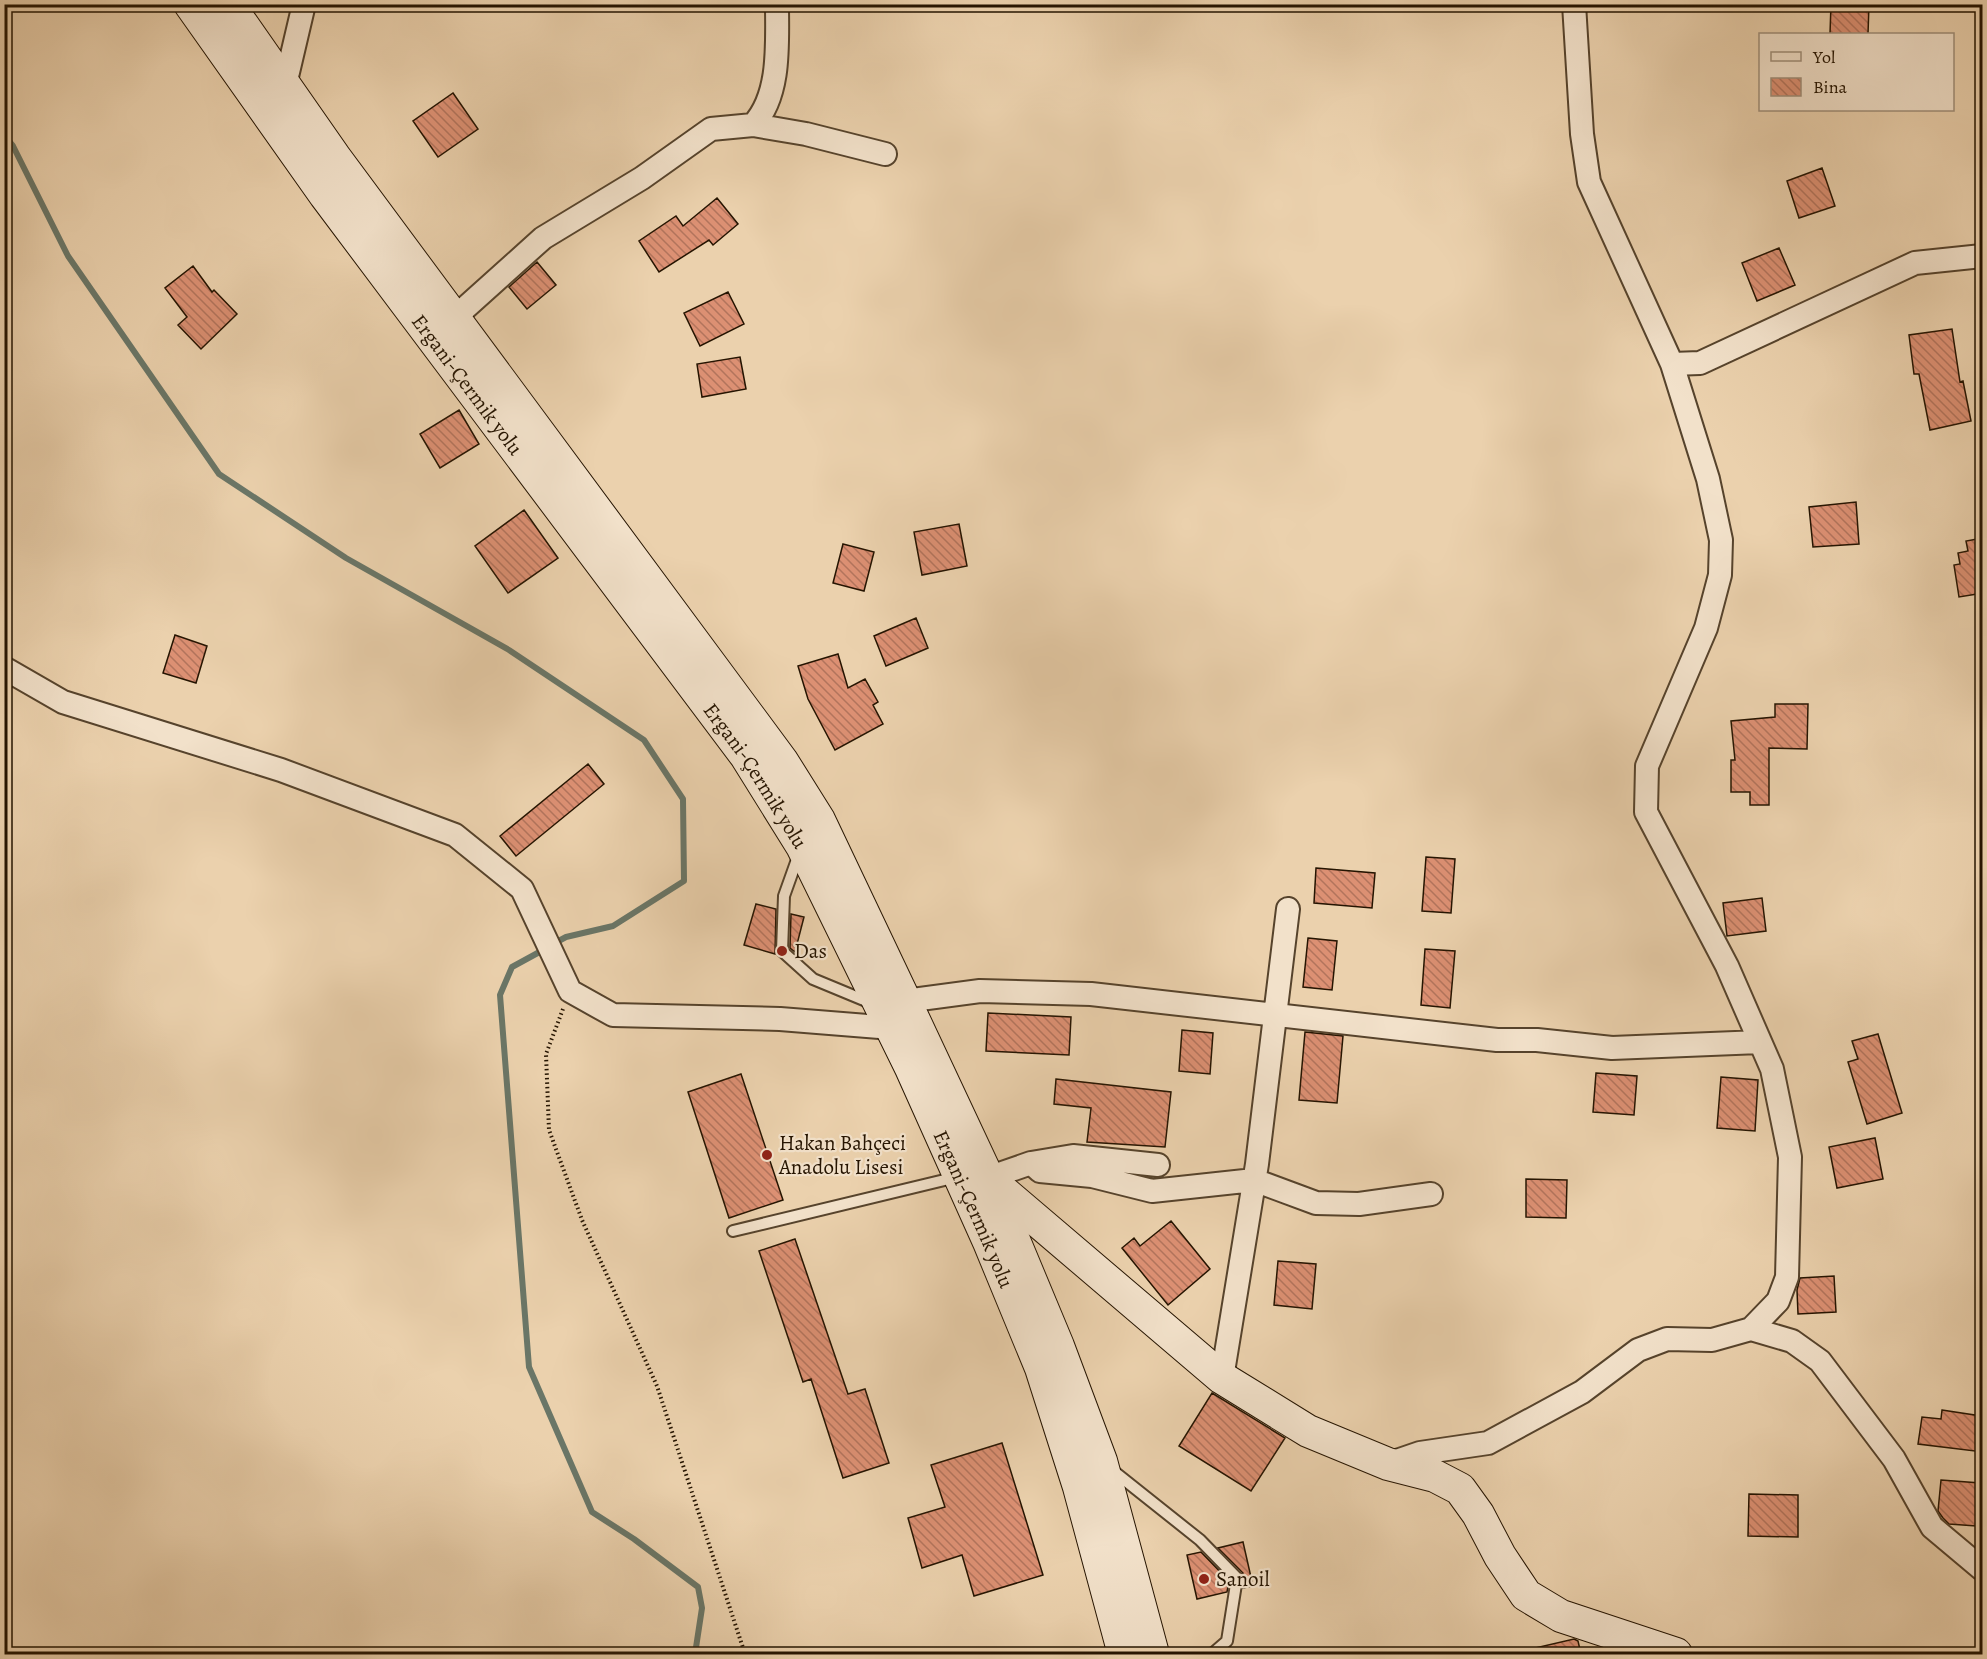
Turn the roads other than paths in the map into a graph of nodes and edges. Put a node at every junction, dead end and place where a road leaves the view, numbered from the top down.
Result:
1 (190, 4) edge
2 (228, 4) edge
3 (304, 4) edge
4 (777, 4) edge
5 (1574, 4) edge
6 (285, 85) junction
7 (753, 125) junction
8 (885, 154) dead end
9 (1983, 256) edge
10 (454, 318) junction
11 (1672, 364) junction
12 (4, 668) edge
13 (802, 846) junction
14 (1288, 909) dead end
15 (893, 1012) junction
16 (1274, 1015) junction
17 (1760, 1042) junction
18 (1031, 1163) junction
19 (1158, 1165) dead end
20 (974, 1177) junction
21 (1254, 1179) junction
22 (1431, 1194) dead end
23 (733, 1231) dead end
24 (1751, 1329) junction
25 (1222, 1378) junction
26 (1101, 1461) junction
27 (1388, 1464) junction
28 (1983, 1569) edge
29 (1124, 1654) edge
30 (1153, 1654) edge
31 (1212, 1654) edge
32 (1676, 1654) edge

1 - 13 main road, Ergani-Çermik yolu
2 - 6 main road, Ergani-Çermik yolu
3 - 6 street
4 - 7 street
5 - 11 street
6 - 10 main road, Ergani-Çermik yolu
7 - 8 street
7 - 10 street
9 - 11 street
10 - 15 main road, Ergani-Çermik yolu
11 - 17 street
12 - 15 street
13 - 15 main road, Ergani-Çermik yolu
13 - 15 lane
14 - 16 street
15 - 16 street
15 - 20 main road, Ergani-Çermik yolu
16 - 17 street
16 - 21 street
17 - 24 street
18 - 19 street
18 - 20 street
18 - 21 street
20 - 23 lane
20 - 25 main road
20 - 26 main road, Ergani-Çermik yolu
20 - 29 main road, Ergani-Çermik yolu
21 - 22 street
21 - 25 street
24 - 27 street
24 - 28 street
25 - 27 main road
26 - 30 main road, Ergani-Çermik yolu
26 - 31 lane
27 - 32 main road

